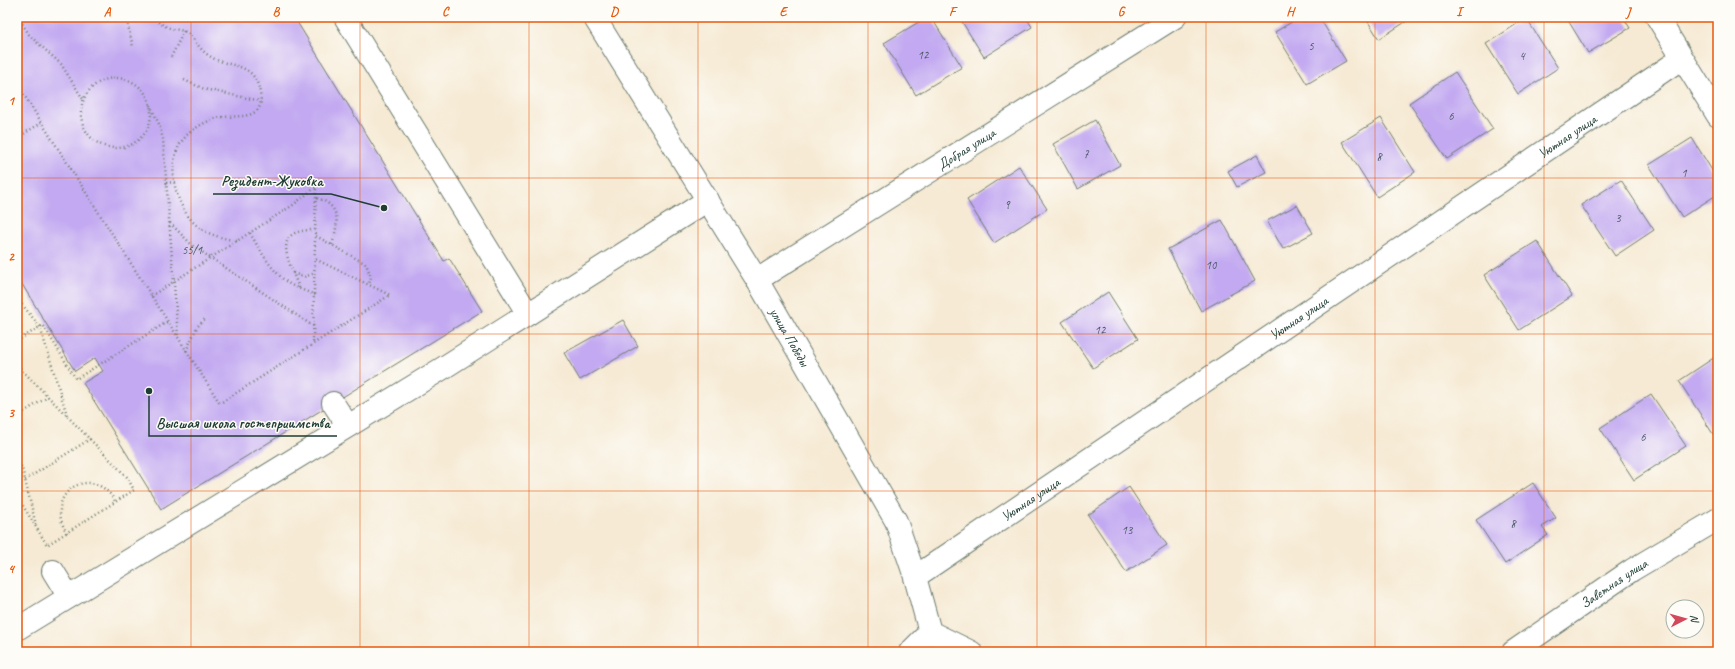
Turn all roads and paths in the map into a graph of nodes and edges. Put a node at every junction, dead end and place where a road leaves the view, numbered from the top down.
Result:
1 (18, 17) edge
2 (126, 17) edge
3 (152, 17) edge
4 (346, 17) edge
5 (594, 17) edge
6 (1174, 17) edge
7 (1657, 17) edge
8 (184, 32) junction
9 (133, 47) dead end
10 (171, 57) dead end
11 (1682, 59) junction
12 (184, 80) dead end
13 (17, 84) edge
14 (83, 99) junction
15 (261, 100) junction
16 (150, 105) junction
17 (1718, 116) edge
18 (41, 123) junction
19 (17, 138) edge
20 (175, 182) junction
21 (166, 183) junction
22 (317, 198) junction
23 (708, 200) junction
24 (169, 223) junction
25 (316, 230) junction
26 (250, 233) junction
27 (316, 236) junction
28 (237, 241) junction
29 (332, 245) junction
30 (211, 258) junction
31 (316, 259) junction
32 (315, 272) junction
33 (293, 273) junction
34 (757, 280) junction
35 (174, 281) junction
36 (369, 284) junction
37 (299, 288) junction
38 (314, 295) junction
39 (151, 296) junction
40 (17, 298) edge
41 (528, 314) junction
42 (205, 319) dead end
43 (167, 322) junction
44 (314, 326) junction
45 (40, 327) junction
46 (178, 339) junction
47 (17, 341) edge
48 (313, 344) junction
49 (186, 351) junction
50 (17, 365) edge
51 (48, 397) junction
52 (333, 403) dead end
53 (17, 416) edge
54 (67, 416) junction
55 (348, 426) junction
56 (90, 440) junction
57 (17, 459) edge
58 (25, 480) junction
59 (17, 496) edge
60 (116, 503) junction
61 (1718, 519) edge
62 (37, 528) junction
63 (67, 533) junction
64 (52, 571) dead end
65 (915, 577) junction
66 (69, 597) junction
67 (17, 629) edge
68 (930, 632) junction
69 (910, 652) edge
70 (971, 652) edge
71 (1513, 652) edge

1 - 14 path
2 - 9 path
3 - 8 path
4 - 41 street
5 - 23 street, улица Победы
6 - 34 street, Добрая улица
7 - 11 street
8 - 10 path
8 - 15 path
11 - 17 street
11 - 65 street, Уютная улица
12 - 15 path
13 - 18 path
14 - 16 path
14 - 16 path
15 - 20 path
16 - 21 path
18 - 19 path
18 - 39 path
20 - 21 path
20 - 28 path
21 - 24 path
22 - 25 path
22 - 26 path
22 - 29 path
23 - 34 street, улица Победы
23 - 41 street
24 - 30 path
24 - 35 path
25 - 27 path
25 - 33 path
26 - 28 path
26 - 37 path
27 - 29 path
27 - 31 path
28 - 30 path
29 - 36 path
30 - 35 path
30 - 44 path
31 - 32 path
31 - 36 path
32 - 33 path
32 - 38 path
33 - 37 path
34 - 65 street, улица Победы
35 - 39 path
35 - 46 path
36 - 48 path
37 - 38 path
38 - 44 path
39 - 43 path
40 - 45 path
41 - 55 street
42 - 49 path
43 - 45 path
43 - 46 path
44 - 48 path
45 - 47 path
45 - 54 path
46 - 49 path
48 - 49 path
50 - 51 path
51 - 53 path
51 - 54 path
52 - 55 street
54 - 56 path
55 - 66 street
56 - 58 path
56 - 60 path
57 - 58 path
58 - 62 path
59 - 62 path
60 - 63 path
60 - 63 path
61 - 71 street, Заветная улица
62 - 63 path
64 - 66 street
65 - 68 street, улица Победы
66 - 67 street
68 - 69 street
68 - 70 street

